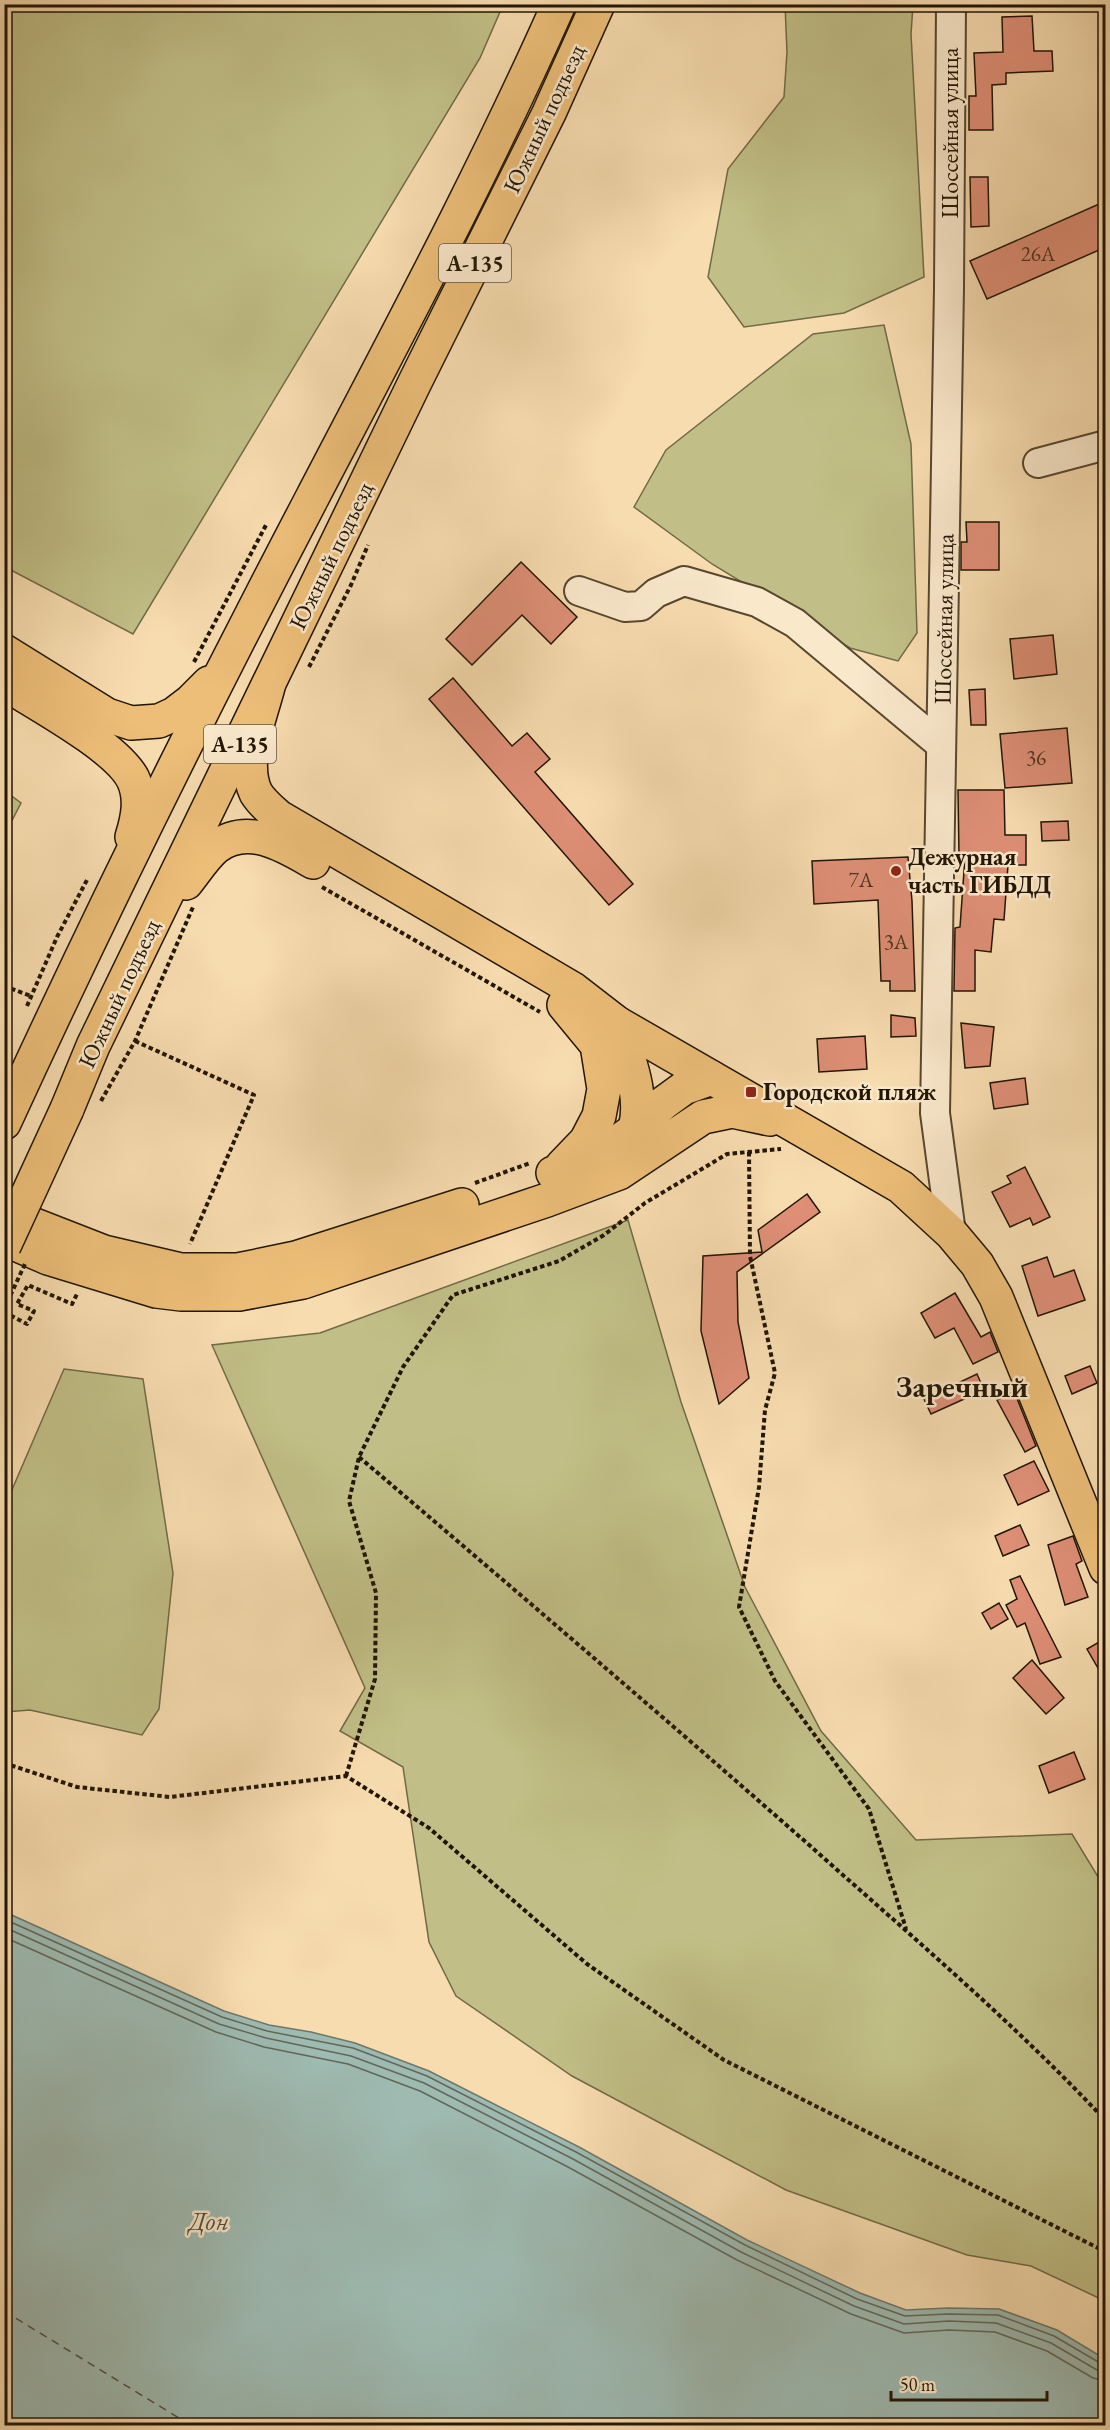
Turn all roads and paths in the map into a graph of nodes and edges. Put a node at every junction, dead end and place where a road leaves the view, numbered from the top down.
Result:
1 (559, 4) edge
2 (598, 4) edge
3 (951, 4) edge
4 (1106, 445) edge
5 (1038, 463) dead end
6 (579, 591) dead end
7 (4, 651) edge
8 (226, 664) junction
9 (4, 683) edge
10 (268, 687) junction
11 (941, 745) junction
12 (312, 881) dead end
13 (99, 887) junction
14 (196, 901) dead end
15 (154, 921) junction
16 (4, 987) edge
17 (556, 1010) junction
18 (617, 1023) junction
19 (135, 1041) junction
20 (712, 1078) junction
21 (82, 1109) junction
22 (4, 1123) edge
23 (636, 1129) junction
24 (789, 1136) junction
25 (749, 1152) junction
26 (544, 1167) junction
27 (597, 1181) junction
28 (466, 1186) dead end
29 (4, 1213) edge
30 (951, 1233) junction
31 (4, 1239) edge
32 (4, 1245) edge
33 (187, 1251) dead end
34 (82, 1284) dead end
35 (4, 1312) edge
36 (359, 1457) junction
37 (1106, 1568) edge
38 (4, 1763) edge
39 (346, 1776) junction
40 (906, 1931) junction
41 (1106, 2121) edge
42 (1106, 2252) edge

1 - 8 main road, Южный подъезд / А-135
2 - 10 main road, Южный подъезд / А-135
3 - 11 street, Шоссейная улица
4 - 5 street
6 - 11 street
7 - 8 main road
8 - 13 main road, Южный подъезд / А-135
9 - 13 main road
10 - 15 main road, Южный подъезд / А-135
10 - 18 main road
11 - 30 street, Шоссейная улица
12 - 17 path
13 - 16 path
13 - 22 main road, Южный подъезд
14 - 19 path
15 - 17 main road
15 - 21 main road, Южный подъезд
17 - 18 main road
17 - 26 main road
18 - 20 main road
18 - 23 main road
19 - 21 path
19 - 33 path
20 - 23 main road
20 - 24 main road
21 - 32 main road, Южный подъезд, bridge
23 - 26 main road
23 - 27 main road
24 - 25 path
24 - 27 main road
24 - 30 main road
25 - 36 path
25 - 40 path
26 - 28 path
26 - 29 main road
27 - 31 main road
30 - 37 main road
34 - 35 path
36 - 39 path
36 - 40 path
38 - 39 path
39 - 42 path
40 - 41 path

